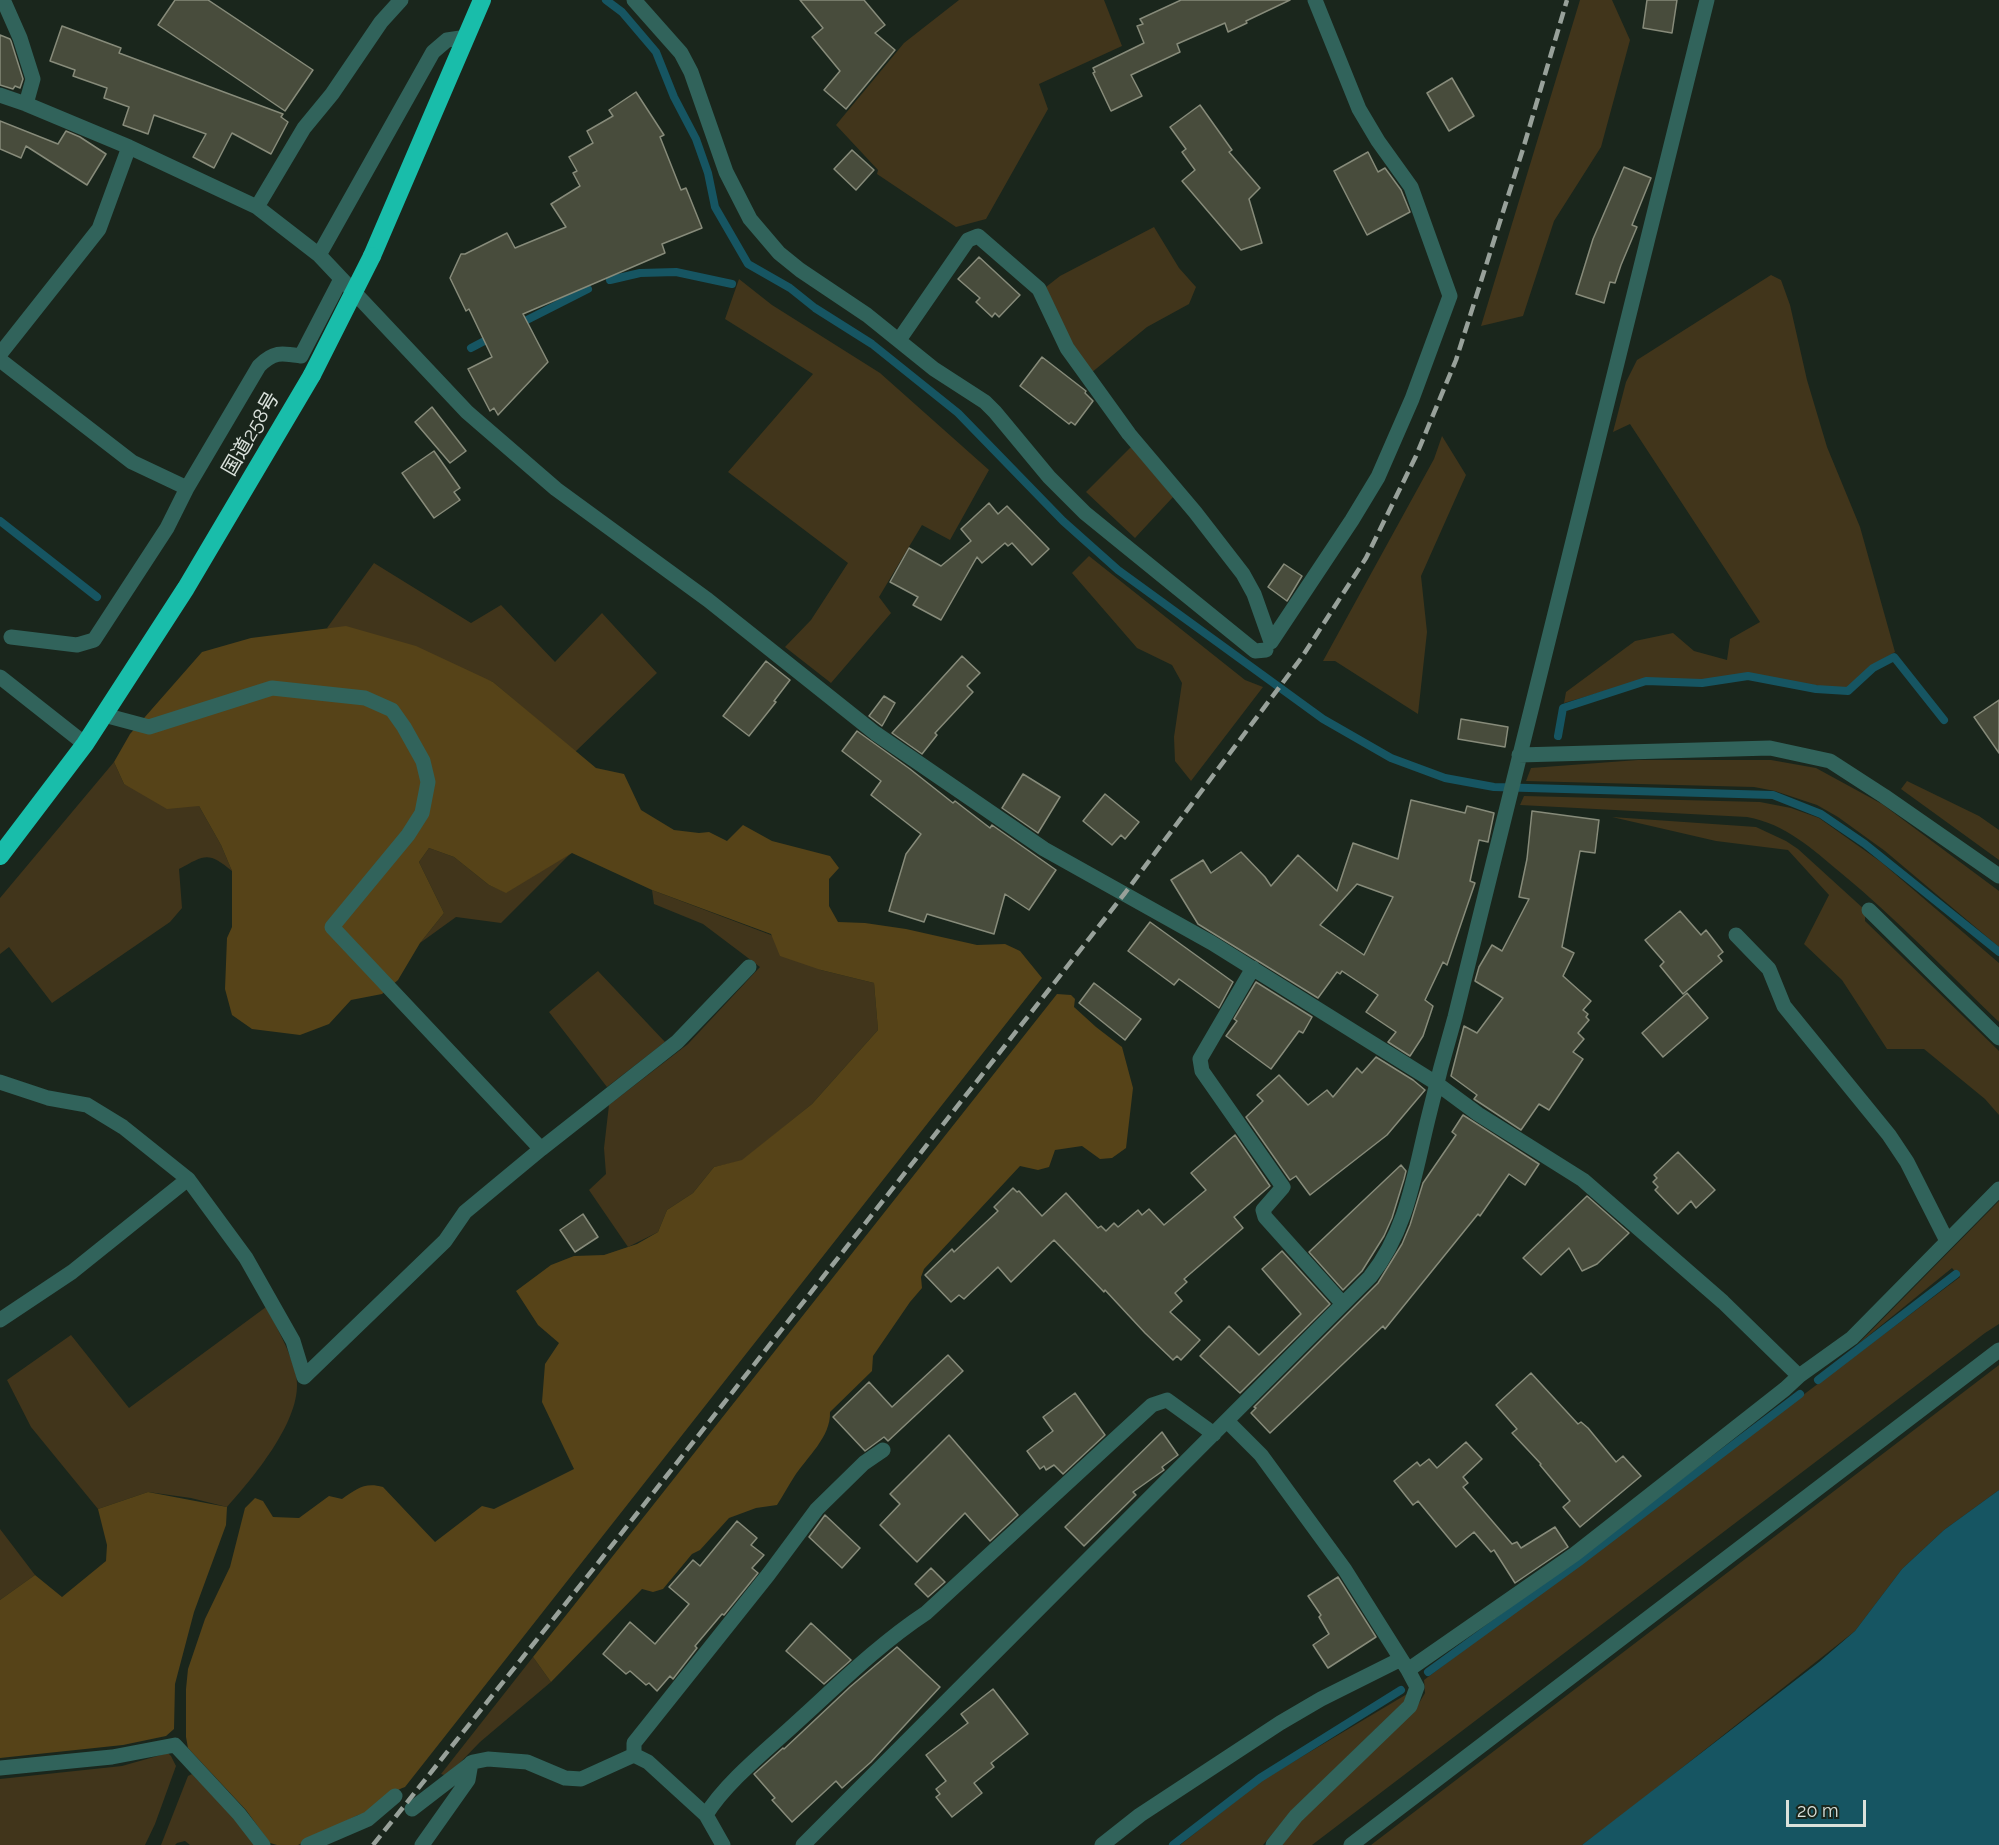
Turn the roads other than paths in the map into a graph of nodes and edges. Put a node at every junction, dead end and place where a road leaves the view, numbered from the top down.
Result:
1 (401, 0) edge
2 (482, 0) edge
3 (634, 0) edge
4 (1315, 0) edge
5 (1707, 0) edge
6 (0, 2) edge
7 (467, 37) junction
8 (0, 95) edge
9 (26, 104) junction
10 (129, 147) junction
11 (257, 207) junction
12 (319, 255) junction
13 (341, 279) junction
14 (899, 340) junction
15 (0, 354) edge
16 (0, 360) edge
17 (187, 488) junction
18 (11, 637) dead end
19 (1266, 650) dead end
20 (0, 677) edge
21 (104, 715) junction
22 (85, 744) junction
23 (1517, 762) junction
24 (0, 856) edge
25 (1999, 876) edge
26 (1869, 910) dead end
27 (1736, 935) dead end
28 (749, 967) dead end
29 (1252, 968) junction
30 (1999, 1038) edge
31 (0, 1082) edge
32 (1436, 1083) junction
33 (541, 1149) junction
34 (188, 1179) junction
35 (1999, 1189) edge
36 (1947, 1242) junction
37 (1343, 1304) junction
38 (0, 1320) edge
39 (1999, 1350) edge
40 (1799, 1376) junction
41 (1227, 1421) junction
42 (1214, 1434) junction
43 (883, 1450) dead end
44 (1405, 1665) junction
45 (634, 1755) junction
46 (471, 1763) junction
47 (0, 1768) edge
48 (395, 1796) dead end
49 (412, 1809) dead end
50 (706, 1815) junction
51 (263, 1845) edge
52 (308, 1845) edge
53 (422, 1845) edge
54 (723, 1845) edge
55 (803, 1845) edge
56 (1102, 1845) edge
57 (1273, 1845) edge
58 (1351, 1845) edge

1 - 11 street
2 - 7 highway, 国道258号
3 - 14 street
4 - 14 street
5 - 23 street
6 - 9 street
7 - 12 street
7 - 21 highway, 国道258号, bridge
8 - 9 street
9 - 10 street
10 - 11 street
10 - 15 street
11 - 12 street
12 - 13 street
13 - 17 street
13 - 29 street
14 - 19 street
16 - 17 street
17 - 18 street
20 - 22 street
21 - 22 highway, 国道258号
21 - 33 street
22 - 24 highway, 国道258号
23 - 25 street
23 - 32 street
26 - 30 street
27 - 36 street
28 - 33 street
29 - 32 street
29 - 37 street
31 - 34 street
32 - 37 street
32 - 40 street
33 - 34 street
34 - 38 street
35 - 36 street
36 - 40 street
37 - 41 street
39 - 58 street
40 - 44 street
41 - 42 street
41 - 44 street
42 - 50 street
42 - 55 street
43 - 45 street
44 - 56 street
44 - 57 street
45 - 46 street
45 - 50 street
46 - 49 street
46 - 53 street
47 - 51 street
48 - 52 street
50 - 54 street

